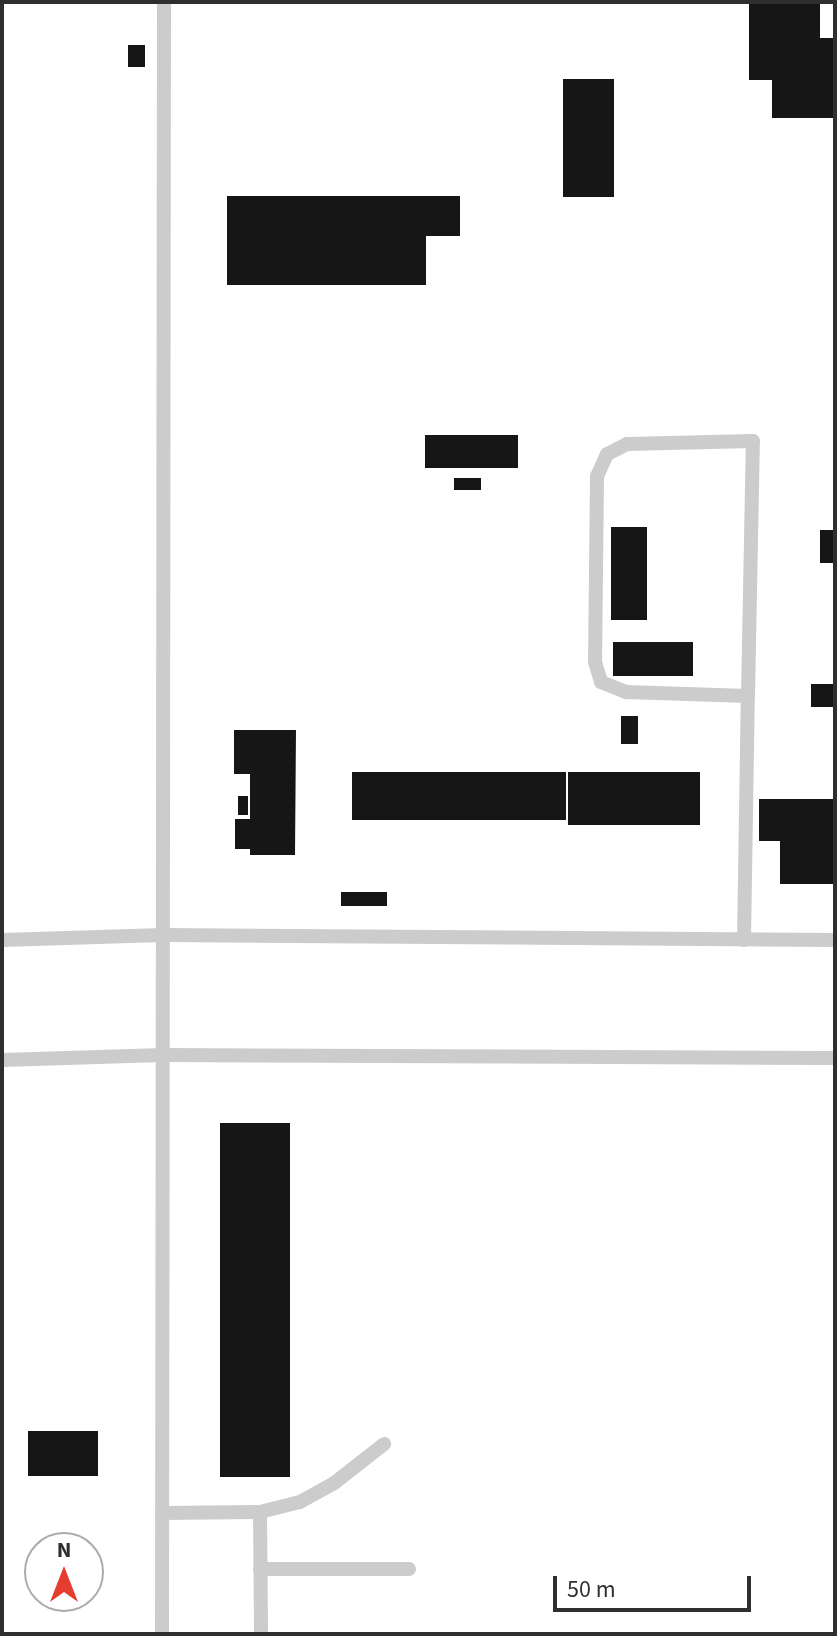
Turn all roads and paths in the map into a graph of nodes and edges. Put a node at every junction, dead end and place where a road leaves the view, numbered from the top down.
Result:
1 (164, 2) edge
2 (748, 696) junction
3 (163, 935) junction
4 (2, 940) edge
5 (744, 940) junction
6 (835, 940) edge
7 (163, 1055) junction
8 (835, 1058) edge
9 (2, 1060) edge
10 (384, 1444) dead end
11 (260, 1512) junction
12 (162, 1513) junction
13 (260, 1569) junction
14 (409, 1569) dead end
15 (162, 1634) edge
16 (261, 1634) edge

1 - 3 lane
2 - 2 lane
2 - 5 lane
3 - 4 lane
3 - 5 lane
3 - 7 lane
5 - 6 lane
7 - 8 lane
7 - 9 lane
7 - 12 lane
10 - 11 lane
11 - 12 lane
11 - 13 lane
12 - 15 lane
13 - 14 lane
13 - 16 lane

